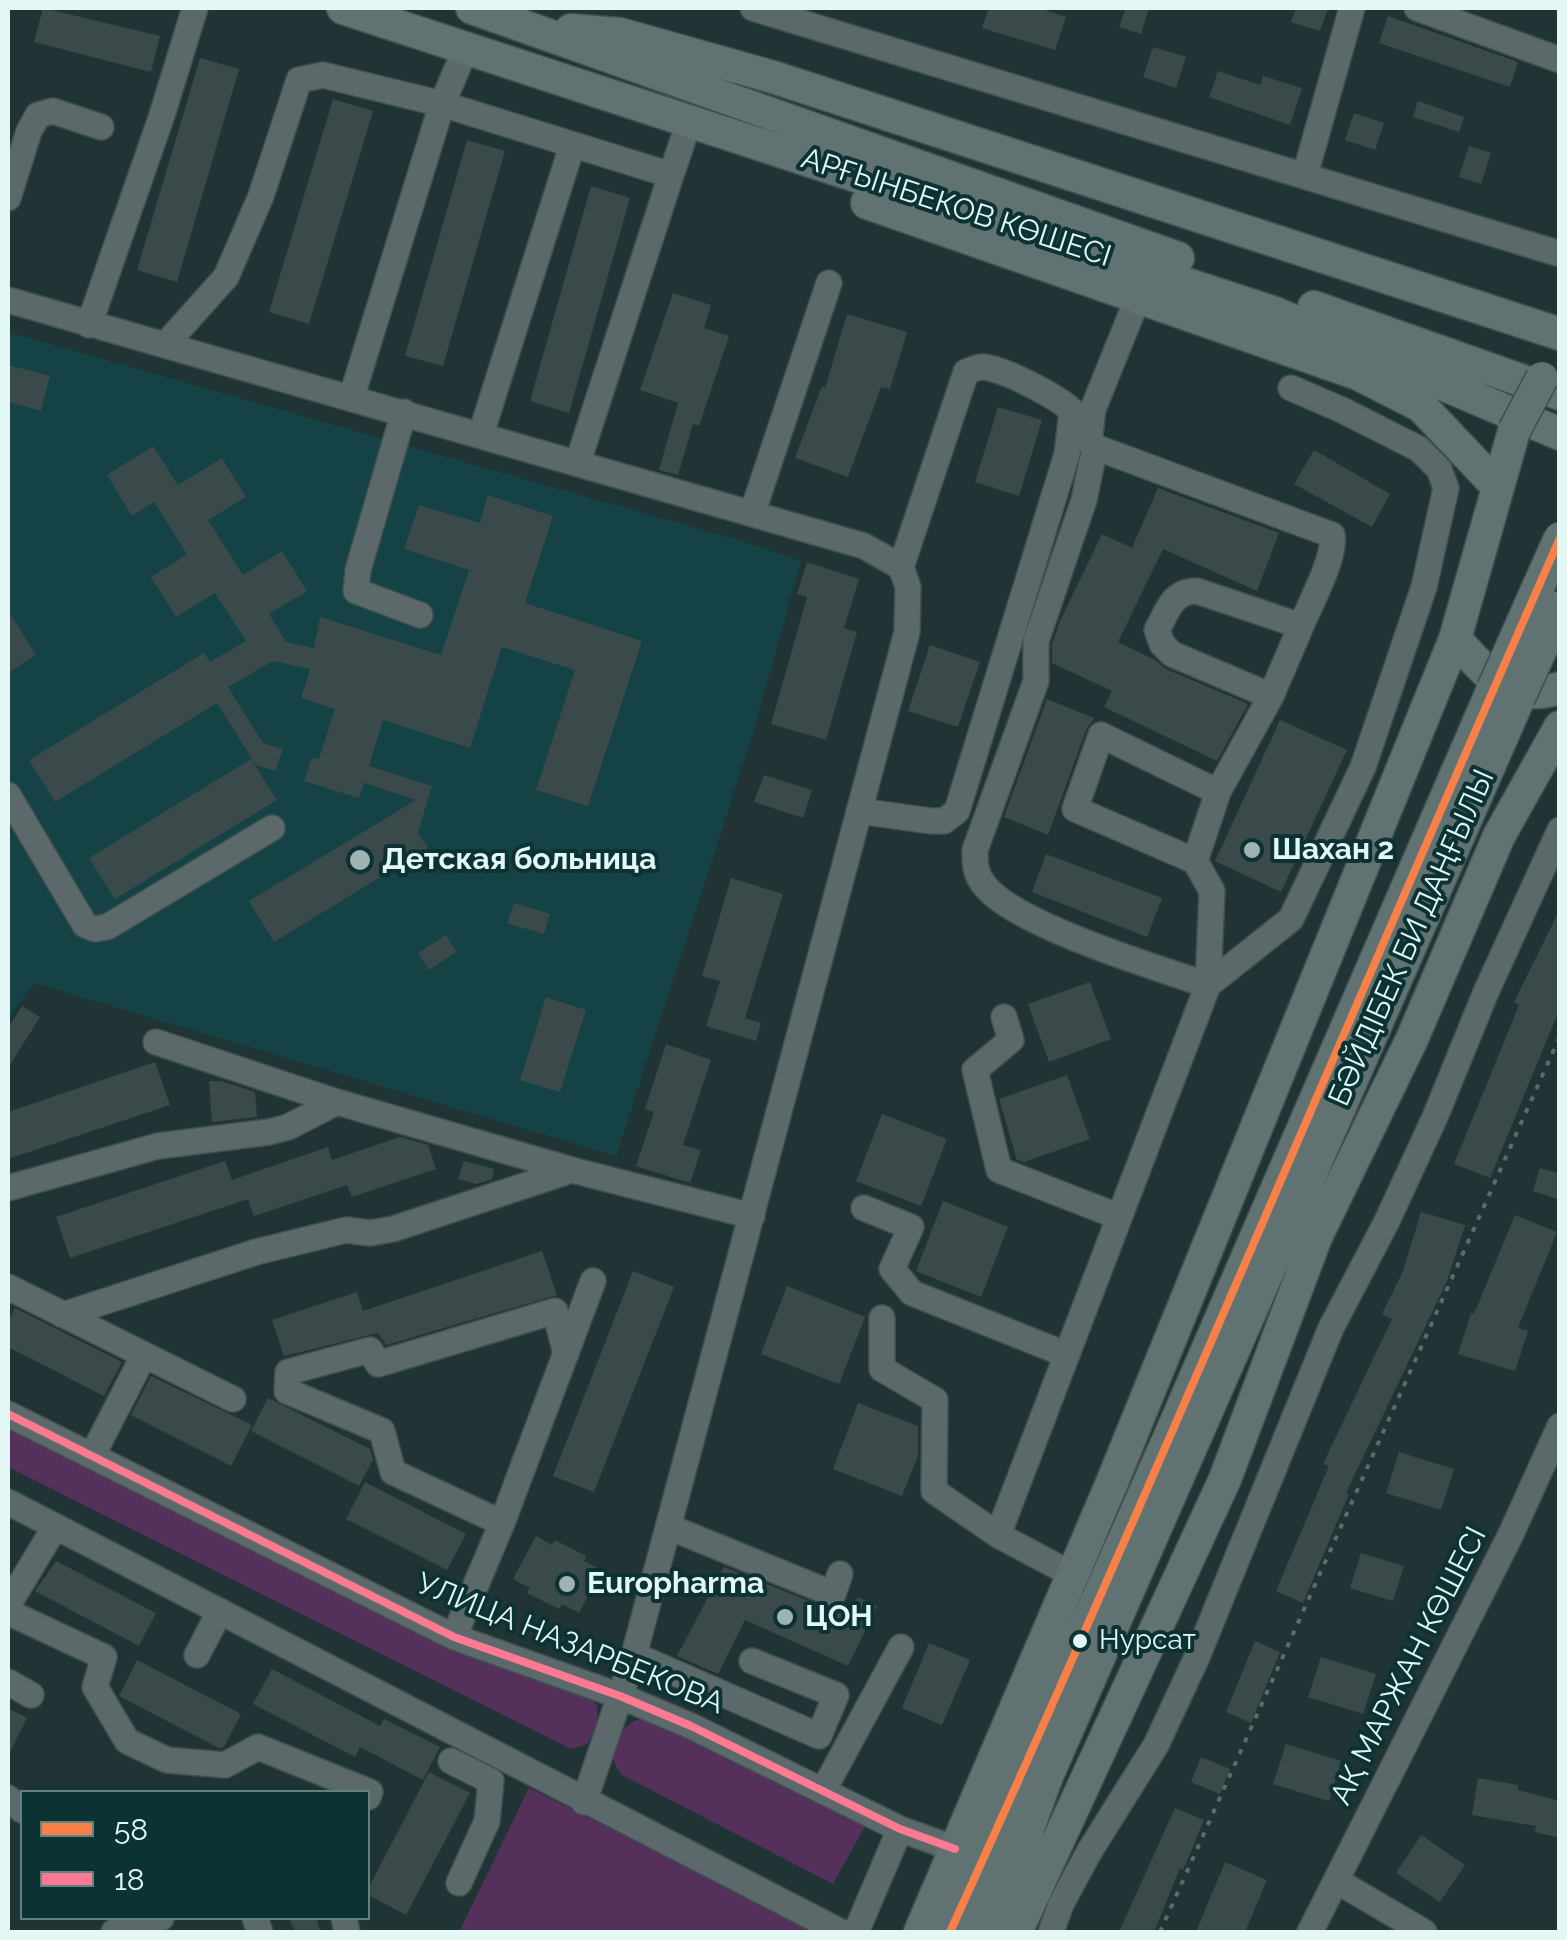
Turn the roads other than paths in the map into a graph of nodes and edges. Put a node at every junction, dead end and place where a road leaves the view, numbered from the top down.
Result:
1 (195, 8) edge
2 (343, 8) edge
3 (472, 8) edge
4 (753, 8) edge
5 (1352, 8) edge
6 (1417, 8) edge
7 (524, 26) junction
8 (466, 48) junction
9 (1560, 60) edge
10 (520, 66) junction
11 (442, 104) junction
12 (101, 127) dead end
13 (683, 140) junction
14 (572, 146) junction
15 (671, 175) junction
16 (1305, 175) junction
17 (8, 198) edge
18 (1557, 253) dead end
19 (829, 283) dead end
20 (1138, 295) junction
21 (8, 300) edge
22 (89, 324) junction
23 (1560, 334) edge
24 (165, 346) junction
25 (1554, 377) edge
26 (1291, 388) dead end
27 (352, 396) junction
28 (404, 412) junction
29 (481, 434) junction
30 (1560, 434) edge
31 (1094, 447) junction
32 (578, 462) junction
33 (1497, 486) junction
34 (752, 514) junction
35 (1560, 538) edge
36 (901, 567) junction
37 (1560, 607) edge
38 (420, 616) dead end
39 (1301, 626) junction
40 (1455, 639) junction
41 (1560, 688) edge
42 (1506, 694) junction
43 (1271, 696) junction
44 (1560, 727) edge
45 (1218, 792) junction
46 (8, 795) edge
47 (859, 811) junction
48 (272, 828) dead end
49 (1560, 830) edge
50 (1195, 862) junction
51 (1208, 985) junction
52 (1004, 1017) dead end
53 (156, 1042) dead end
54 (337, 1102) junction
55 (572, 1170) junction
56 (8, 1188) edge
57 (864, 1208) dead end
58 (752, 1216) junction
59 (1117, 1216) junction
60 (594, 1281) dead end
61 (8, 1287) edge
62 (63, 1315) junction
63 (882, 1318) dead end
64 (566, 1354) junction
65 (1064, 1354) junction
66 (144, 1355) junction
67 (232, 1399) dead end
68 (8, 1414) edge
69 (1560, 1426) edge
70 (92, 1456) junction
71 (8, 1502) edge
72 (502, 1523) junction
73 (56, 1527) junction
74 (668, 1527) junction
75 (998, 1535) junction
76 (840, 1574) dead end
77 (1071, 1574) junction
78 (8, 1608) edge
79 (220, 1611) junction
80 (454, 1638) junction
81 (901, 1647) dead end
82 (198, 1655) dead end
83 (634, 1655) junction
84 (752, 1661) dead end
85 (8, 1682) edge
86 (31, 1695) dead end
87 (620, 1696) junction
88 (452, 1762) dead end
89 (499, 1772) junction
90 (365, 1790) edge
91 (822, 1791) junction
92 (584, 1802) junction
93 (900, 1828) junction
94 (955, 1849) junction
95 (1337, 1881) junction
96 (459, 1882) dead end
97 (156, 1920) edge
98 (128, 1930) edge
99 (841, 1932) edge
100 (856, 1932) edge
101 (920, 1932) edge
102 (950, 1932) edge
103 (982, 1932) edge
104 (1016, 1932) edge
105 (1051, 1932) edge
106 (1310, 1932) edge
107 (1424, 1932) edge

1 - 22 street
2 - 8 main road, АРҒЫНБЕКОВ КӨШЕСІ
3 - 7 main road, АРҒЫНБЕКОВ КӨШЕСІ
4 - 16 street
5 - 16 street
6 - 9 street
7 - 23 main road
7 - 25 main road, АРҒЫНБЕКОВ КӨШЕСІ
8 - 10 main road, АРҒЫНБЕКОВ КӨШЕСІ
8 - 11 street
10 - 13 main road
10 - 30 main road, АРҒЫНБЕКОВ КӨШЕСІ
11 - 14 street
11 - 24 street
11 - 27 street
12 - 17 street
13 - 15 street
13 - 20 main road
14 - 15 street
14 - 29 street
15 - 32 street
16 - 18 street
19 - 34 street
20 - 31 street
20 - 33 main road
21 - 22 street
22 - 24 street
24 - 27 street
25 - 33 main road, bridge
26 - 51 street
27 - 28 street
28 - 29 street
28 - 38 street
29 - 32 street
31 - 39 street
31 - 51 street
32 - 34 street
33 - 40 main road
34 - 36 street
35 - 42 main road, bridge
36 - 47 street
36 - 47 street
37 - 42 main road, БӘЙДІБЕК БИ ДАҢҒЫЛЫ, bridge
39 - 43 street
39 - 43 street
40 - 41 main road
40 - 77 main road
42 - 102 main road, БӘЙДІБЕК БИ ДАҢҒЫЛЫ
42 - 103 main road, БӘЙДІБЕК БИ ДАҢҒЫЛЫ
43 - 45 street
44 - 104 main road
45 - 50 street
45 - 50 street
46 - 48 street
47 - 58 street
49 - 105 street
50 - 51 street
51 - 59 street
52 - 59 street
53 - 54 street
54 - 55 street
54 - 56 street
55 - 58 street
55 - 62 street
57 - 65 street
58 - 74 street
59 - 65 street
60 - 64 street
61 - 62 street
62 - 66 street
63 - 75 street
64 - 72 street
64 - 72 street
65 - 75 street
66 - 67 street
66 - 70 street
68 - 70 street, УЛИЦА НАЗАРБЕКОВА
69 - 95 street, АҚ МАРЖАН КӨШЕСІ
70 - 80 street, УЛИЦА НАЗАРБЕКОВА
71 - 73 street
72 - 80 street
73 - 78 street
73 - 79 street
74 - 76 street
74 - 83 street
75 - 77 street
77 - 94 main road
78 - 90 street
79 - 82 street
79 - 89 street
80 - 87 street, УЛИЦА НАЗАРБЕКОВА
81 - 91 street
83 - 84 street
83 - 87 street
85 - 86 street
87 - 91 street, УЛИЦА НАЗАРБЕКОВА
87 - 92 street
88 - 89 street
89 - 92 street
89 - 96 street
91 - 93 street, УЛИЦА НАЗАРБЕКОВА
92 - 99 street
93 - 94 street, УЛИЦА НАЗАРБЕКОВА
93 - 100 street
94 - 101 main road
95 - 106 street, АҚ МАРЖАН КӨШЕСІ
95 - 107 street
97 - 98 street

